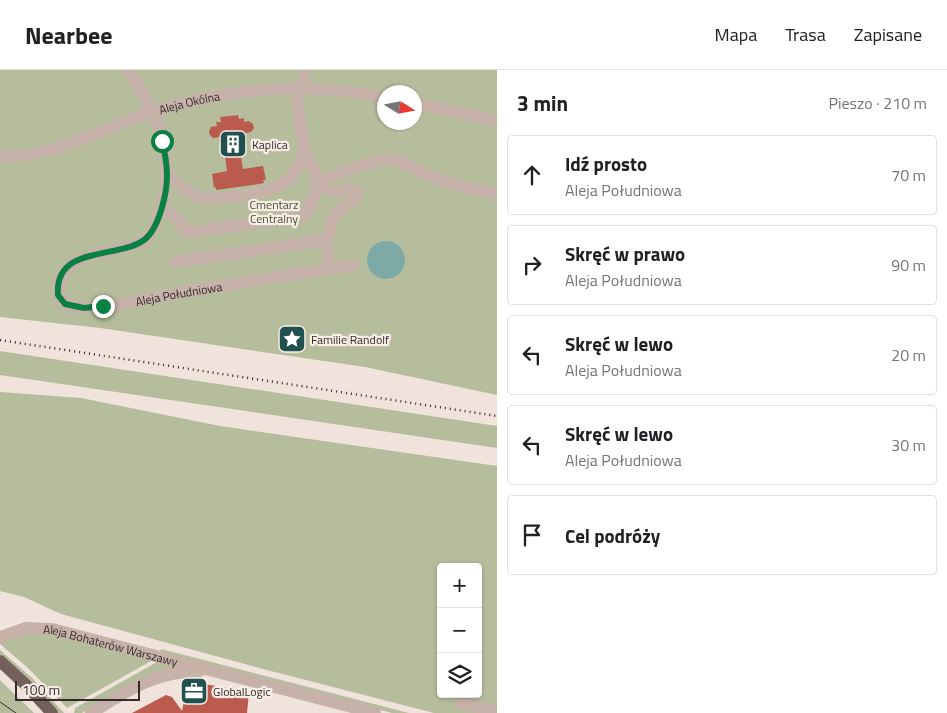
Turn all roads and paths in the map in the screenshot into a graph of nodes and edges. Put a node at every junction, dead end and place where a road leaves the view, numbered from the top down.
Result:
1 (128, 70) edge
2 (306, 70) edge
3 (299, 90) junction
4 (377, 96) edge
5 (422, 105) edge
6 (153, 112) junction
7 (497, 121) edge
8 (305, 150) junction
9 (0, 156) edge
10 (167, 171) junction
11 (317, 182) junction
12 (497, 195) edge
13 (162, 204) junction
14 (326, 240) junction
15 (175, 262) dead end
16 (354, 265) dead end
17 (330, 269) junction
18 (0, 637) edge
19 (0, 661) edge
20 (220, 673) junction
21 (33, 693) junction
22 (461, 704) dead end
23 (497, 712) edge
24 (44, 713) edge
25 (52, 713) edge
26 (90, 713) edge
27 (375, 713) edge

1 - 6 street, Aleja Południowa
2 - 3 street
3 - 4 street, Aleja Okólna
3 - 6 street, Aleja Okólna
3 - 8 street
5 - 7 street
6 - 9 street, Aleja Okólna
6 - 10 street, Aleja Południowa
8 - 10 street
8 - 11 street
10 - 13 street, Aleja Południowa
11 - 12 street
11 - 13 street
11 - 14 street
13 - 17 street, Aleja Południowa
14 - 15 street
14 - 17 street
16 - 17 street
18 - 20 street, Aleja Bohaterów Warszawy
19 - 21 main road
20 - 26 street, Aleja Bohaterów Warszawy
20 - 27 street, Aleja Bohaterów Warszawy
21 - 24 street
21 - 25 main road
22 - 23 street

